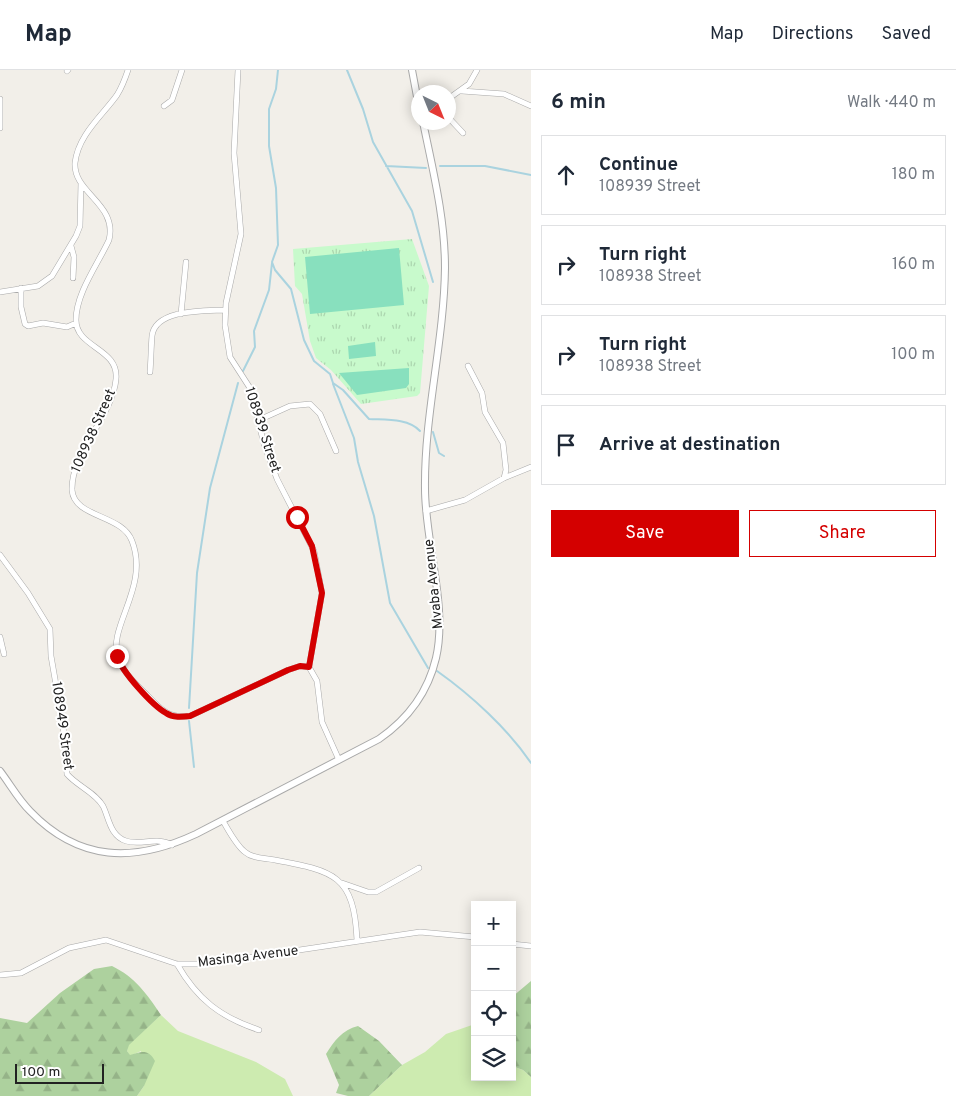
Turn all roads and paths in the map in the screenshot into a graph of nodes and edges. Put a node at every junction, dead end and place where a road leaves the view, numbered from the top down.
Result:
1 (125, 70) edge
2 (182, 70) edge
3 (238, 70) edge
4 (412, 70) edge
5 (477, 70) edge
6 (415, 85) edge
7 (462, 91) junction
8 (456, 94) edge
9 (0, 98) edge
10 (164, 106) dead end
11 (531, 106) edge
12 (456, 126) edge
13 (0, 128) edge
14 (425, 130) edge
15 (463, 133) dead end
16 (80, 181) junction
17 (70, 246) junction
18 (186, 262) dead end
19 (73, 278) dead end
20 (21, 288) junction
21 (0, 292) edge
22 (224, 310) junction
23 (181, 314) junction
24 (76, 323) junction
25 (468, 366) dead end
26 (150, 372) dead end
27 (259, 420) junction
28 (336, 451) dead end
29 (531, 467) edge
30 (504, 478) junction
31 (426, 511) junction
32 (0, 555) edge
33 (0, 637) edge
34 (4, 654) dead end
35 (309, 667) junction
36 (339, 760) junction
37 (0, 771) edge
38 (223, 821) junction
39 (172, 845) junction
40 (419, 868) dead end
41 (342, 883) junction
42 (471, 938) edge
43 (357, 940) junction
44 (516, 944) edge
45 (531, 946) edge
46 (177, 964) junction
47 (0, 975) edge
48 (259, 1030) dead end

1 - 16 street
2 - 10 street
3 - 22 street, 108939 Street
4 - 6 street
5 - 7 street
7 - 8 street
7 - 11 street
9 - 13 street
12 - 15 street
14 - 31 street, Mvaba Avenue
16 - 17 street
16 - 24 street
17 - 19 street
17 - 20 street
18 - 23 street
20 - 21 street
20 - 24 street
22 - 23 street
22 - 27 street, 108939 Street
23 - 26 street
24 - 35 street, 108938 Street
25 - 30 street
27 - 28 street
27 - 35 street, 108939 Street
29 - 30 street
30 - 31 street
31 - 36 street, Mvaba Avenue
32 - 39 street, 108949 Street
33 - 34 street
35 - 36 street
36 - 38 street, Mvaba Avenue
37 - 39 street, Mvaba Avenue
38 - 39 street, Mvaba Avenue
38 - 41 street
40 - 41 street
41 - 43 street
42 - 43 street, Masinga Avenue
43 - 46 street, Masinga Avenue
44 - 45 street
46 - 47 street, Masinga Avenue
46 - 48 street

